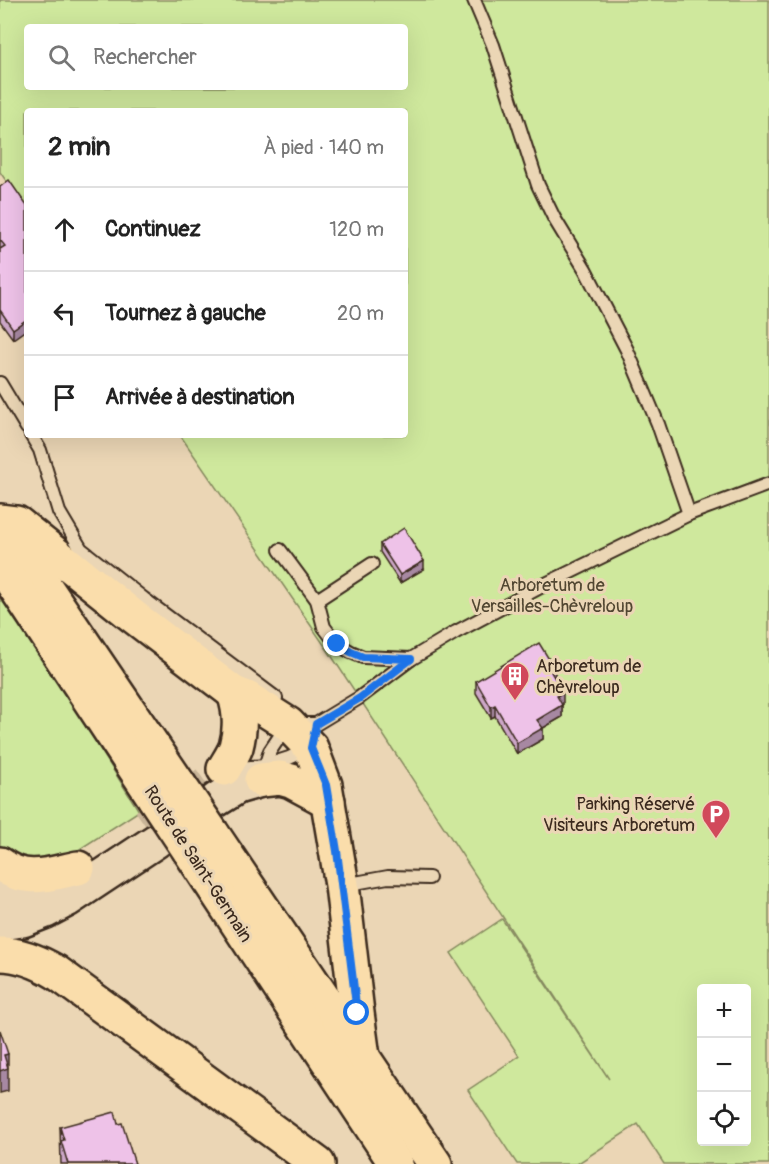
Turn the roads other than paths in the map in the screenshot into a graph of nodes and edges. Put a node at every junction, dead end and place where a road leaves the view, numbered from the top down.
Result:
1 (474, 0) edge
2 (0, 383) edge
3 (24, 424) edge
4 (33, 438) edge
5 (769, 484) edge
6 (689, 514) junction
7 (0, 520) edge
8 (280, 550) dead end
9 (0, 564) edge
10 (372, 564) dead end
11 (317, 600) junction
12 (138, 608) junction
13 (411, 659) junction
14 (234, 693) junction
15 (305, 732) junction
16 (263, 773) junction
17 (183, 800) junction
18 (328, 801) junction
19 (200, 841) junction
20 (0, 864) edge
21 (78, 868) junction
22 (429, 878) dead end
23 (342, 885) junction
24 (0, 892) edge
25 (0, 923) edge
26 (0, 954) edge
27 (363, 1057) junction
28 (318, 1164) edge
29 (396, 1164) edge
30 (435, 1164) edge

1 - 6 lane
2 - 3 lane
4 - 12 lane
5 - 6 lane
6 - 13 lane
7 - 12 main road
7 - 17 main road, Route de Saint-Germain
8 - 11 lane
9 - 17 main road, Route de Saint-Germain
10 - 11 lane
11 - 13 lane
12 - 14 main road
12 - 15 lane
13 - 15 lane
14 - 15 main road
14 - 17 main road
15 - 16 lane
15 - 16 lane
15 - 18 main road
16 - 17 main road
16 - 18 main road
17 - 19 main road, bridge
17 - 21 main road
17 - 25 main road
18 - 23 main road
19 - 27 main road, Route de Saint-Germain
19 - 29 main road, Route de Saint-Germain
20 - 21 main road
21 - 24 main road
22 - 23 lane
23 - 27 main road
26 - 28 main road
27 - 30 main road, Route de Saint-Germain

